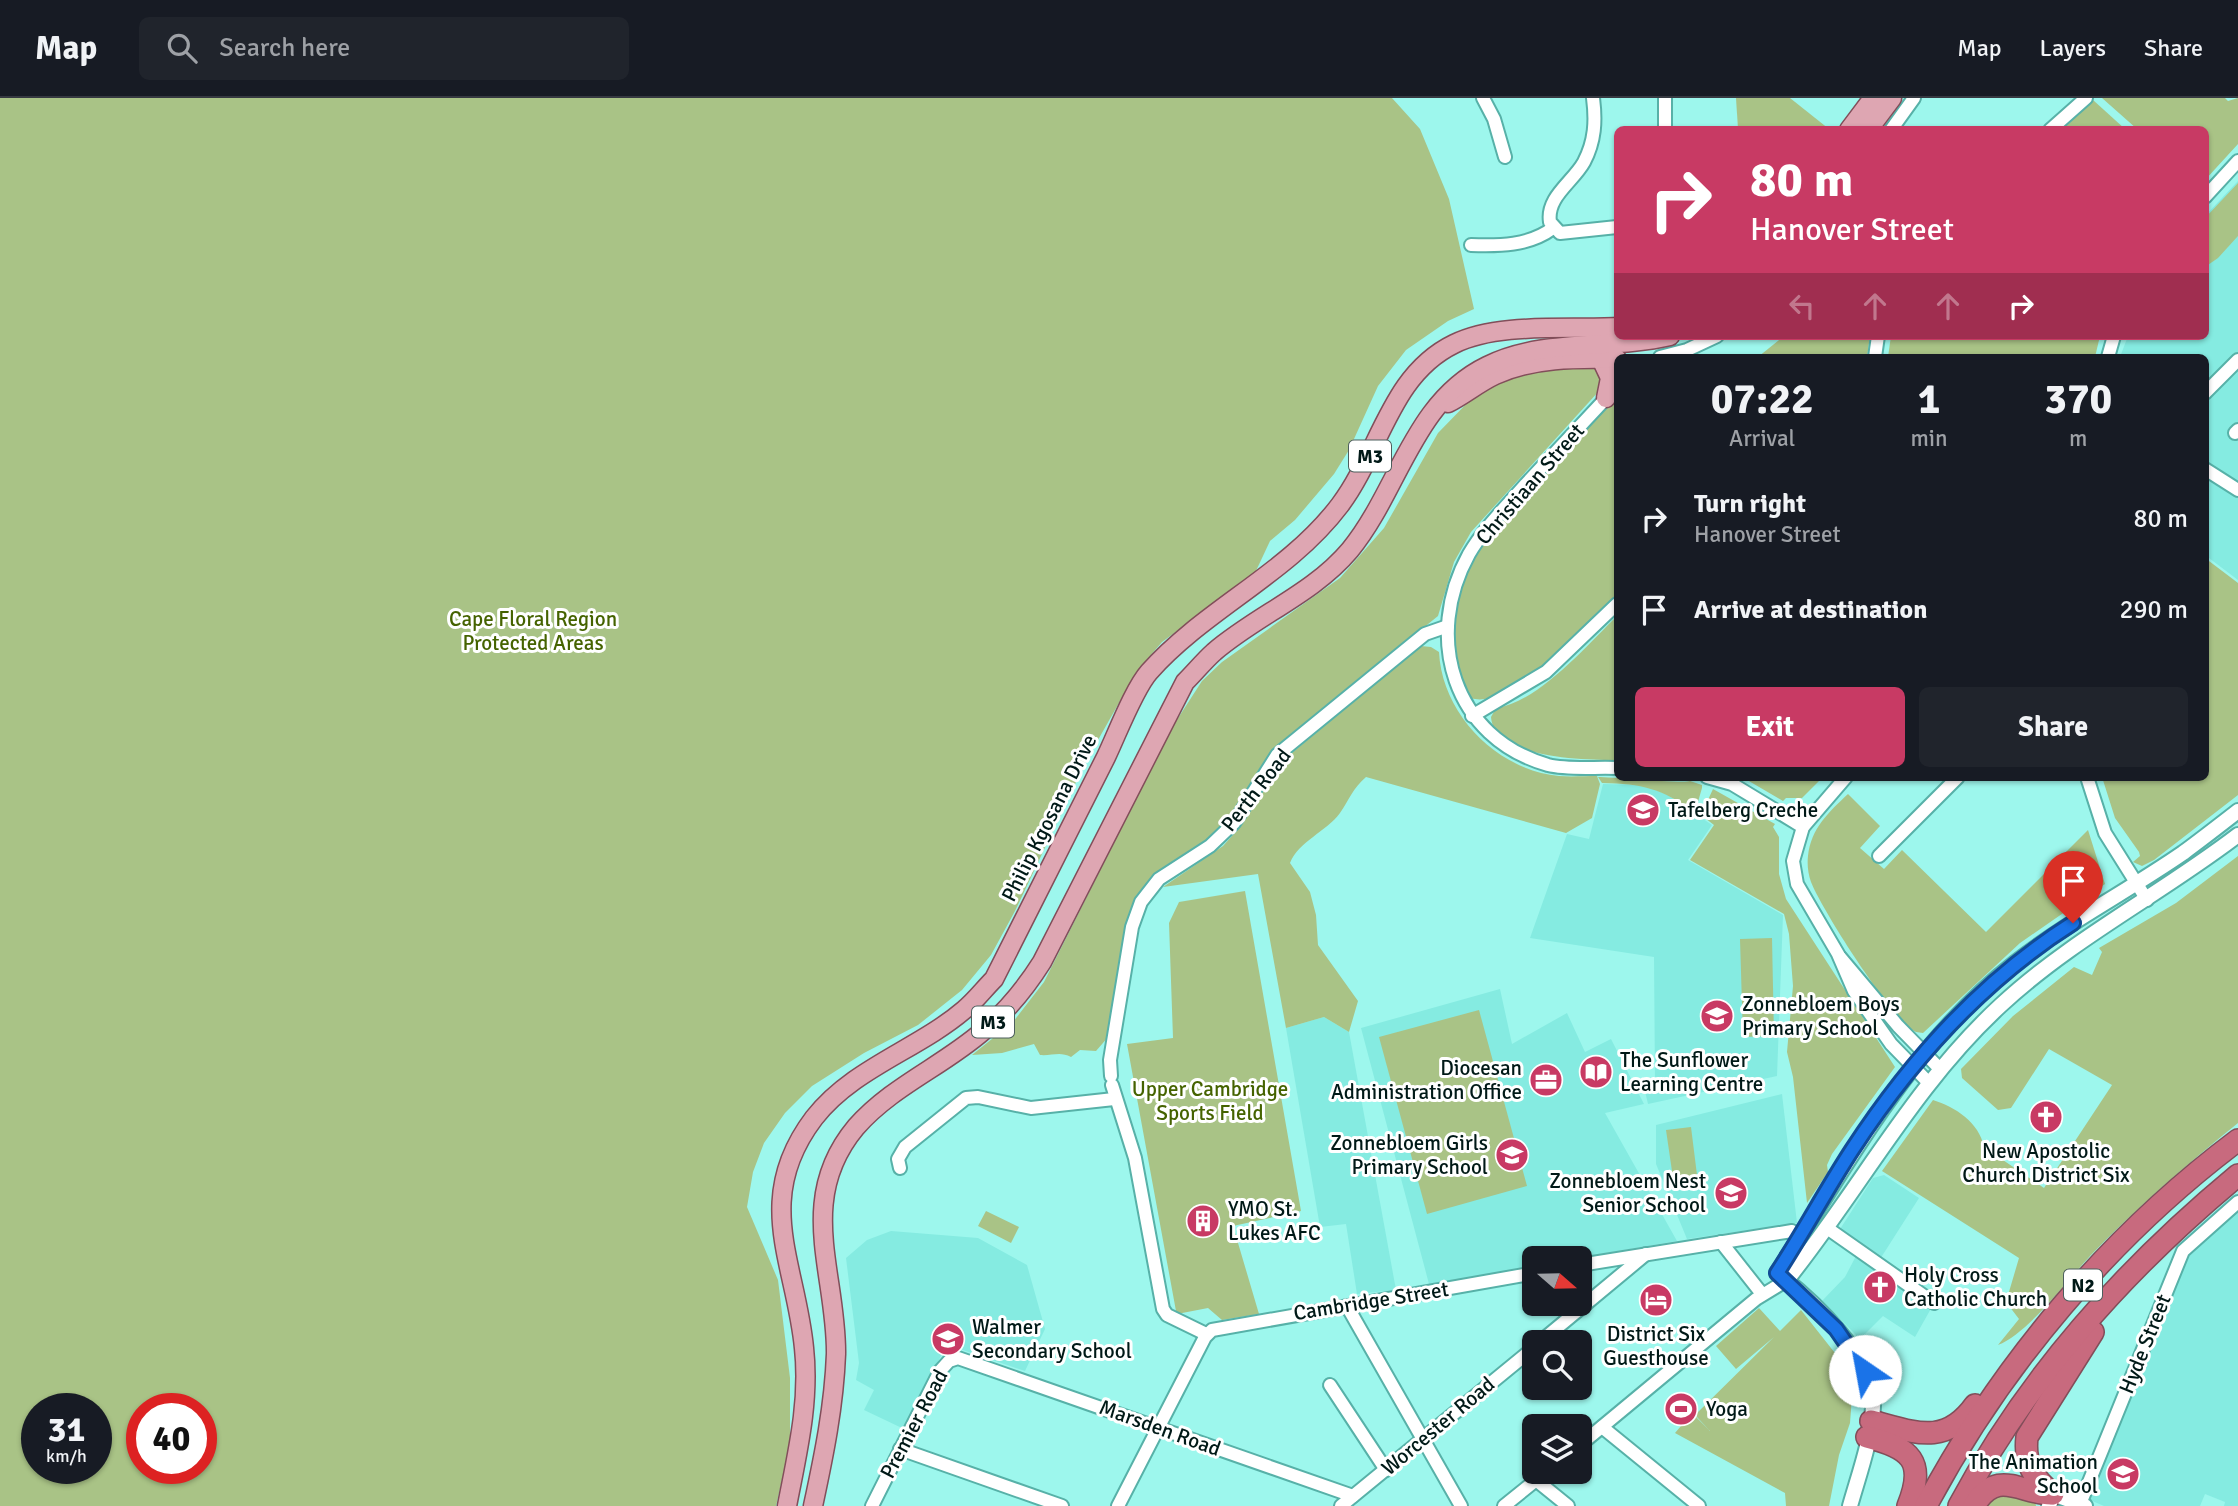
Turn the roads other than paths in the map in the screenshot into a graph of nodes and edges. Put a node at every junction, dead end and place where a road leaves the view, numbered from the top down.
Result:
1 (1483, 98) edge
2 (1593, 98) edge
3 (1665, 98) edge
4 (1873, 98) edge
5 (1892, 98) edge
6 (1914, 98) edge
7 (2086, 98) edge
8 (1665, 126) edge
9 (1852, 126) edge
10 (1871, 126) edge
11 (1893, 126) edge
12 (2054, 126) edge
13 (1506, 157) dead end
14 (2238, 161) edge
15 (2209, 193) edge
16 (1614, 227) edge
17 (1553, 228) junction
18 (1471, 245) dead end
19 (1614, 327) edge
20 (1651, 340) edge
21 (1706, 340) edge
22 (1668, 354) edge
23 (1609, 359) edge
24 (2238, 360) edge
25 (2209, 389) edge
26 (1612, 392) edge
27 (1432, 411) junction
28 (2209, 472) edge
29 (2238, 490) edge
30 (1614, 607) edge
31 (1448, 626) junction
32 (1472, 716) junction
33 (1614, 768) edge
34 (1721, 781) edge
35 (1843, 781) edge
36 (1954, 781) edge
37 (2088, 781) edge
38 (2238, 811) edge
39 (1803, 827) junction
40 (2238, 835) edge
41 (1879, 856) dead end
42 (2136, 882) junction
43 (2147, 900) junction
44 (1838, 954) junction
45 (1924, 1054) junction
46 (1913, 1068) junction
47 (1940, 1069) junction
48 (1928, 1082) junction
49 (1112, 1086) junction
50 (2238, 1140) edge
51 (900, 1168) dead end
52 (2238, 1175) edge
53 (2238, 1202) edge
54 (1827, 1228) junction
55 (1792, 1231) dead end
56 (1721, 1242) junction
57 (2157, 1246) junction
58 (1647, 1254) junction
59 (1592, 1263) edge
60 (1522, 1275) edge
61 (1782, 1277) junction
62 (2078, 1290) junction
63 (1762, 1294) junction
64 (1934, 1303) dead end
65 (1347, 1306) junction
66 (1555, 1330) edge
67 (1207, 1333) junction
68 (1522, 1357) edge
69 (967, 1360) joint
70 (1330, 1385) dead end
71 (1158, 1427) junction
72 (1602, 1427) junction
73 (1869, 1429) junction
74 (1592, 1435) edge
75 (1423, 1439) junction
76 (900, 1449) junction
77 (1386, 1470) junction
78 (1531, 1484) edge
79 (1548, 1484) edge
80 (1353, 1496) junction
81 (2051, 1500) edge
82 (2083, 1505) edge
83 (787, 1506) edge
84 (813, 1506) edge
85 (872, 1506) edge
86 (1062, 1506) edge
87 (1118, 1506) edge
88 (1341, 1506) edge
89 (1461, 1506) edge
90 (1504, 1506) edge
91 (1568, 1506) edge
92 (1699, 1506) edge
93 (1850, 1506) edge
94 (1908, 1506) edge
95 (1926, 1506) edge
96 (1959, 1506) edge
97 (1974, 1506) edge

1 - 13 street
2 - 17 street
3 - 8 street
4 - 9 main road
5 - 10 main road
6 - 11 street
7 - 12 street
14 - 15 street
16 - 17 street
17 - 18 street
19 - 83 main road, Philip Kgosana Drive / M3
20 - 27 main road, M3
21 - 22 street
23 - 26 main road
23 - 27 main road
24 - 25 street
26 - 31 street, Christiaan Street
27 - 84 main road, M3
28 - 29 street
30 - 32 street
31 - 32 street, Christiaan Street
31 - 49 street, Perth Road
32 - 33 street, Christiaan Street
34 - 39 street
35 - 39 street
36 - 41 street
37 - 42 street
38 - 42 street
39 - 44 street
40 - 43 street
42 - 43 street
42 - 45 street
43 - 47 street
44 - 45 street
44 - 46 street
45 - 46 street
45 - 47 street
46 - 48 street
46 - 61 street
47 - 48 street
48 - 54 street
49 - 51 street
49 - 67 street, Perth Road
50 - 62 highway, N2
52 - 57 highway, N2
53 - 82 street, Hyde Street
54 - 61 street
54 - 64 street
55 - 56 street
56 - 58 street
56 - 63 street
57 - 81 highway
57 - 96 highway, N2
58 - 59 street
58 - 66 street
60 - 65 street, Cambridge Street
61 - 63 street
61 - 73 street
62 - 73 highway
62 - 95 highway, N2
63 - 72 street
65 - 67 street, Cambridge Street
65 - 75 street
67 - 71 street
68 - 75 street, Worcester Road
69 - 71 street, Marsden Road
69 - 76 street, Premier Road
70 - 77 street
71 - 80 street, Marsden Road
71 - 87 street
72 - 74 street
72 - 92 street
73 - 93 street
73 - 94 highway
75 - 77 street, Worcester Road
75 - 89 street
76 - 85 street, Premier Road
76 - 86 street
77 - 80 street, Worcester Road
78 - 90 street
79 - 91 street
80 - 88 street, Worcester Road
81 - 82 street
81 - 97 highway

